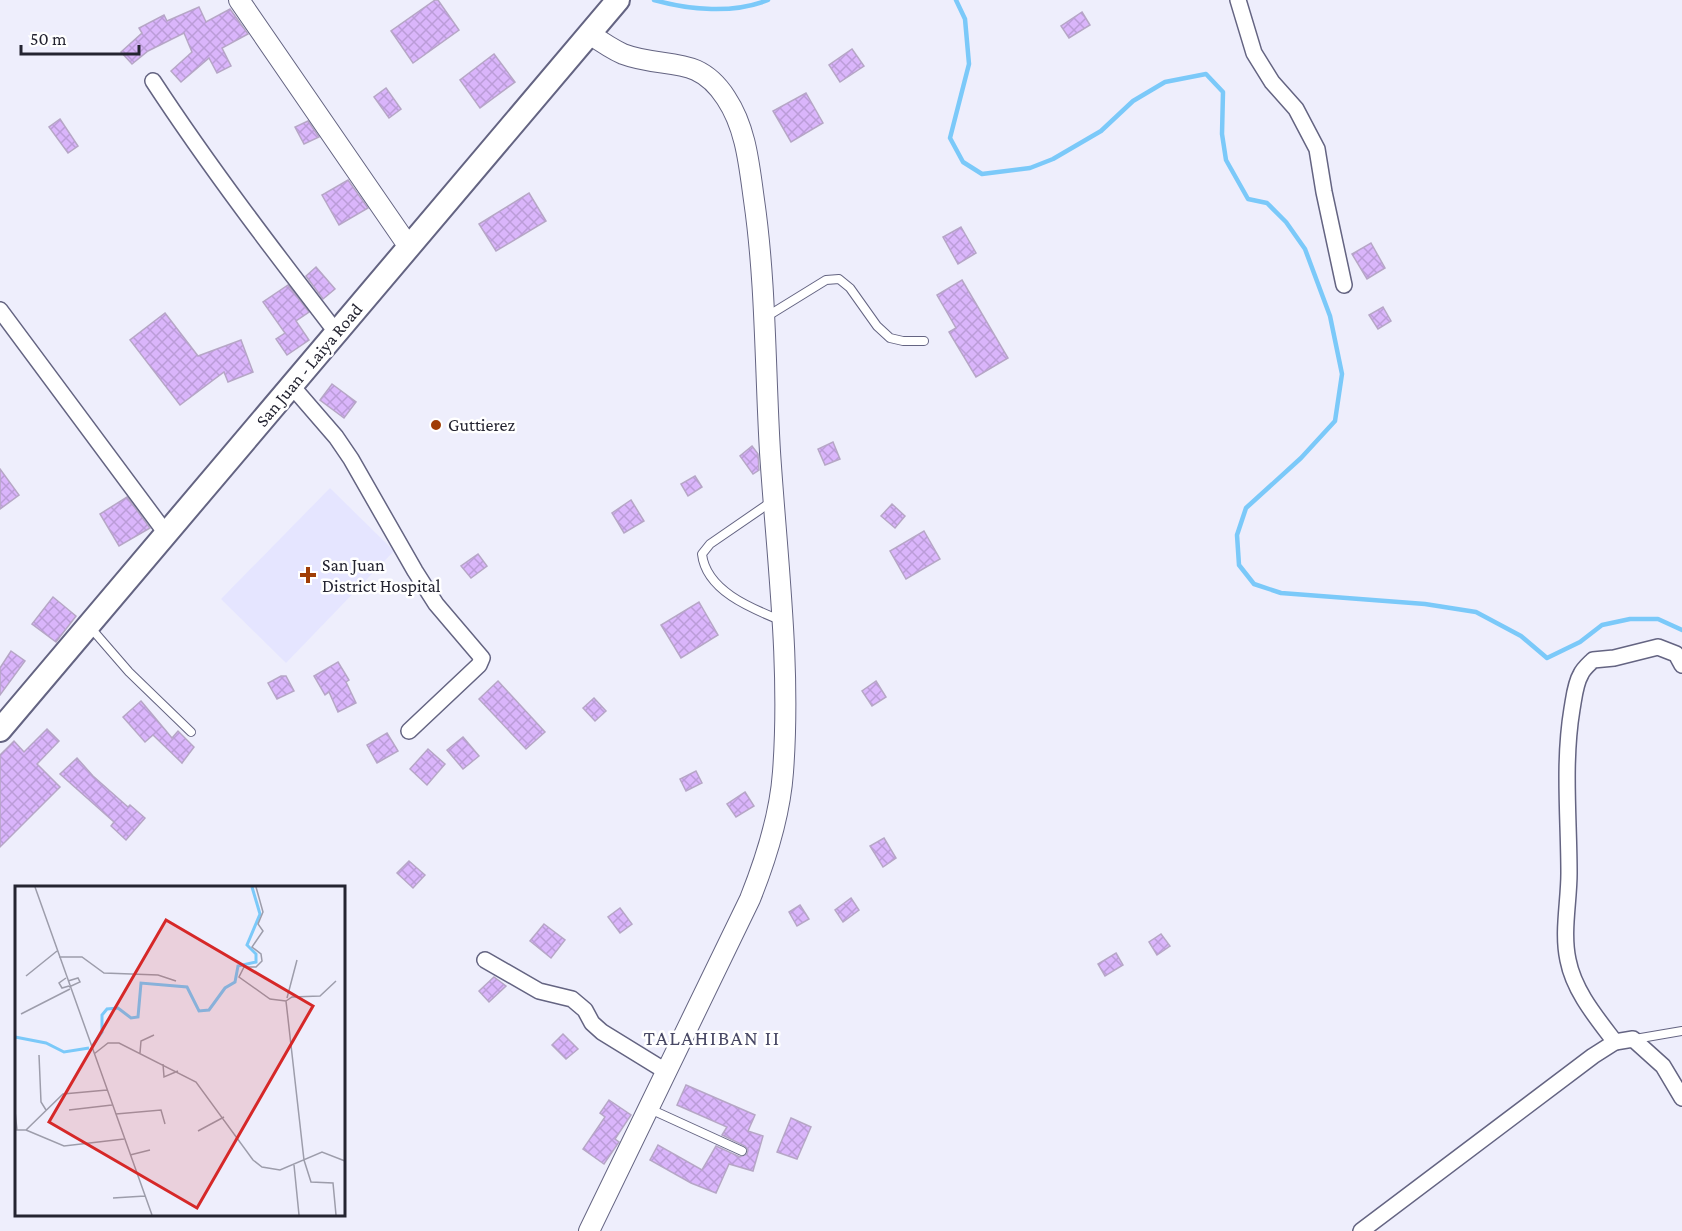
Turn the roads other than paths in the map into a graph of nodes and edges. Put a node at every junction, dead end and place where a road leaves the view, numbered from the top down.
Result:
1 (239, 0) edge
2 (1238, 0) edge
3 (615, 4) edge
4 (590, 34) junction
5 (153, 81) dead end
6 (409, 247) junction
7 (1344, 285) dead end
8 (0, 310) edge
9 (765, 317) junction
10 (336, 332) junction
11 (924, 341) dead end
12 (291, 385) junction
13 (775, 500) junction
14 (165, 532) junction
15 (784, 622) junction
16 (88, 624) junction
17 (1682, 665) edge
18 (0, 730) edge
19 (409, 731) dead end
20 (191, 732) dead end
21 (485, 960) dead end
22 (1682, 1031) edge
23 (1633, 1040) junction
24 (1615, 1042) junction
25 (667, 1072) junction
26 (1682, 1098) edge
27 (650, 1109) junction
28 (742, 1151) dead end
29 (589, 1231) edge
30 (1361, 1231) edge

1 - 6 street
2 - 7 street
3 - 4 main road, San Juan - Laiya Road
4 - 6 main road, San Juan - Laiya Road
4 - 9 street
5 - 10 street
6 - 10 main road, San Juan - Laiya Road
8 - 14 street
9 - 11 lane
9 - 13 street
10 - 12 main road, San Juan - Laiya Road
12 - 14 main road, San Juan - Laiya Road
12 - 19 street
13 - 15 street
13 - 15 lane
14 - 16 main road, San Juan - Laiya Road
15 - 25 street
16 - 18 main road, San Juan - Laiya Road
16 - 20 lane
17 - 24 street
21 - 25 street
22 - 23 lane
23 - 24 street
23 - 26 street
24 - 30 street
25 - 27 street
27 - 28 lane
27 - 29 street

